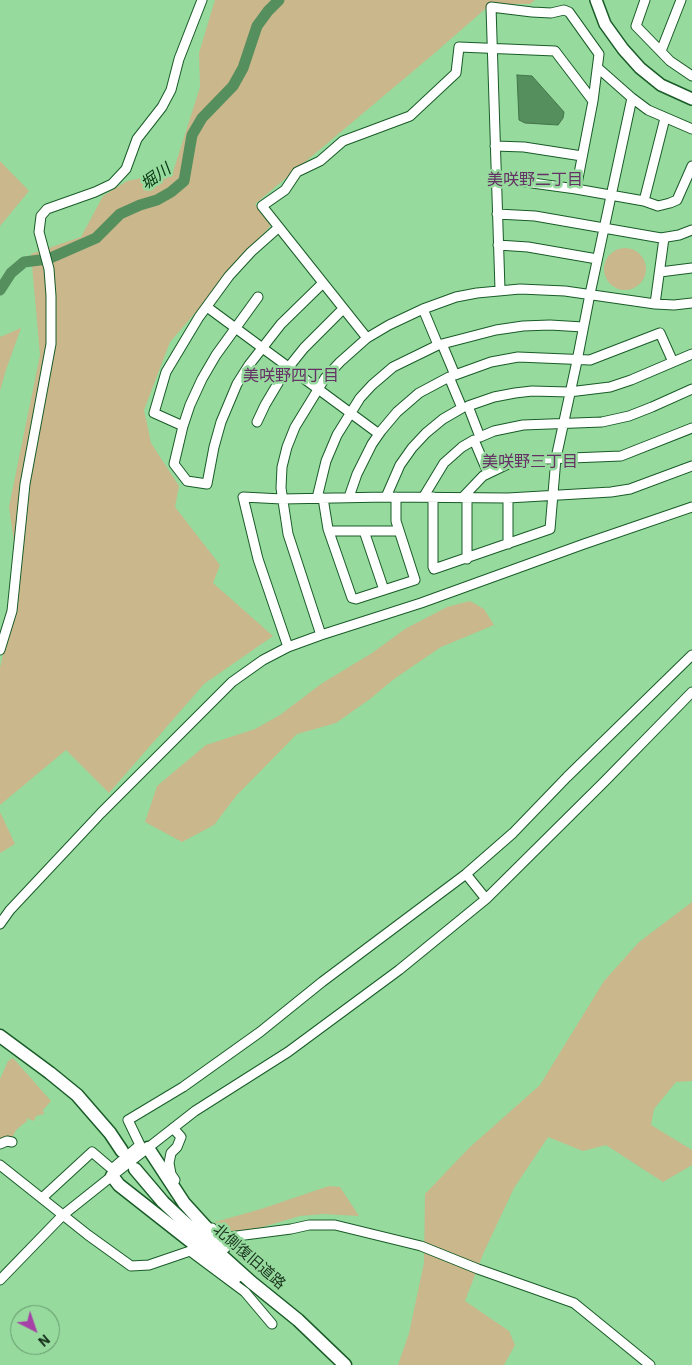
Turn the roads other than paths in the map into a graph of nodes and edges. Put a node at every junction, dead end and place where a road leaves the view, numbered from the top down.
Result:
1 (202, 0) edge
2 (596, 0) edge
3 (644, 0) edge
4 (681, 0) edge
5 (492, 49) junction
6 (660, 51) junction
7 (598, 68) junction
8 (692, 74) edge
9 (632, 98) junction
10 (692, 99) edge
11 (593, 101) junction
12 (665, 118) junction
13 (692, 129) edge
14 (495, 146) junction
15 (582, 156) junction
16 (692, 166) edge
17 (496, 178) junction
18 (576, 189) junction
19 (610, 196) junction
20 (644, 201) junction
21 (497, 214) junction
22 (278, 228) junction
23 (604, 228) junction
24 (692, 230) edge
25 (664, 238) junction
26 (498, 245) junction
27 (597, 259) junction
28 (692, 268) edge
29 (660, 272) junction
30 (323, 283) junction
31 (500, 290) junction
32 (590, 294) junction
33 (258, 297) dead end
34 (692, 303) edge
35 (655, 304) junction
36 (207, 307) junction
37 (343, 309) junction
38 (423, 309) junction
39 (583, 327) junction
40 (234, 328) junction
41 (367, 338) junction
42 (440, 344) junction
43 (262, 348) junction
44 (692, 354) edge
45 (578, 361) junction
46 (673, 362) junction
47 (289, 368) junction
48 (452, 376) junction
49 (318, 389) junction
50 (692, 389) edge
51 (569, 392) junction
52 (465, 407) junction
53 (349, 412) junction
54 (257, 422) dead end
55 (562, 424) junction
56 (182, 426) junction
57 (692, 428) edge
58 (379, 434) junction
59 (477, 439) junction
60 (556, 458) junction
61 (692, 466) edge
62 (488, 473) junction
63 (386, 496) junction
64 (396, 496) junction
65 (552, 496) junction
66 (349, 497) junction
67 (429, 497) junction
68 (465, 497) junction
69 (320, 498) junction
70 (508, 498) junction
71 (282, 499) junction
72 (692, 507) edge
73 (364, 531) junction
74 (399, 531) junction
75 (329, 532) junction
76 (508, 544) junction
77 (467, 559) junction
78 (384, 590) junction
79 (321, 634) junction
80 (288, 647) junction
81 (0, 650) edge
82 (692, 655) edge
83 (692, 692) edge
84 (466, 874) junction
85 (486, 899) junction
86 (0, 924) edge
87 (0, 1036) edge
88 (173, 1128) junction
89 (12, 1142) dead end
90 (0, 1144) edge
91 (148, 1148) junction
92 (122, 1151) dead end
93 (0, 1165) edge
94 (135, 1168) dead end
95 (4, 1172) edge
96 (112, 1176) junction
97 (42, 1198) junction
98 (64, 1215) junction
99 (0, 1280) edge
100 (272, 1299) junction
101 (272, 1324) dead end
102 (345, 1365) edge
103 (650, 1365) edge

1 - 81 street
2 - 10 main road
3 - 6 street
4 - 6 street
5 - 7 street
5 - 11 street
5 - 14 street
5 - 22 street
6 - 8 street
7 - 9 street
7 - 11 street
9 - 12 street
9 - 19 street
11 - 15 street
12 - 13 street
12 - 20 street
14 - 15 street
14 - 17 street
15 - 18 street
16 - 20 street
17 - 18 street
17 - 21 street
18 - 19 street
19 - 20 street
19 - 23 street
21 - 23 street
21 - 26 street
22 - 30 street
22 - 36 street
23 - 25 street
23 - 27 street
24 - 25 street
25 - 29 street
26 - 27 street
26 - 31 street
27 - 32 street
28 - 29 street
29 - 35 street
30 - 37 street
30 - 43 street
31 - 32 street
31 - 38 street
32 - 35 street
32 - 39 street
33 - 40 street
34 - 35 street
36 - 40 street
36 - 56 street
37 - 41 street
37 - 47 street
38 - 41 street
38 - 42 street
39 - 42 street
39 - 45 street
40 - 43 street
40 - 56 street
41 - 49 street
42 - 48 street
42 - 53 street
43 - 47 street
43 - 56 street
44 - 46 street
45 - 46 street
45 - 48 street
45 - 51 street
46 - 51 street
47 - 49 street
47 - 54 street
48 - 52 street
48 - 58 street
49 - 53 street
49 - 71 street
50 - 55 street
51 - 52 street
51 - 55 street
52 - 59 street
52 - 63 street
53 - 58 street
53 - 69 street
55 - 59 street
55 - 60 street
57 - 60 street
58 - 66 street
59 - 62 street
59 - 67 street
60 - 62 street
60 - 65 street
61 - 65 street
62 - 68 street
63 - 64 street
63 - 66 street
64 - 67 street
64 - 74 street
65 - 70 street
65 - 76 street
66 - 69 street
67 - 68 street
67 - 77 street
68 - 70 street
68 - 77 street
69 - 71 street
69 - 75 street
70 - 76 street
71 - 79 street
71 - 80 street
72 - 79 street
73 - 74 street
73 - 75 street
73 - 78 street
74 - 78 street
75 - 78 street
76 - 77 street
79 - 80 street
80 - 86 street
82 - 84 street
83 - 85 street
84 - 85 street
84 - 97 street
85 - 88 street
87 - 92 highway
88 - 91 street
88 - 103 street
89 - 90 street
91 - 96 street
91 - 100 highway
93 - 95 street
94 - 100 highway, 北側復旧道路
95 - 97 street
96 - 98 street
96 - 100 highway
97 - 98 street
98 - 99 street
98 - 101 street
100 - 102 highway, 北側復旧道路

